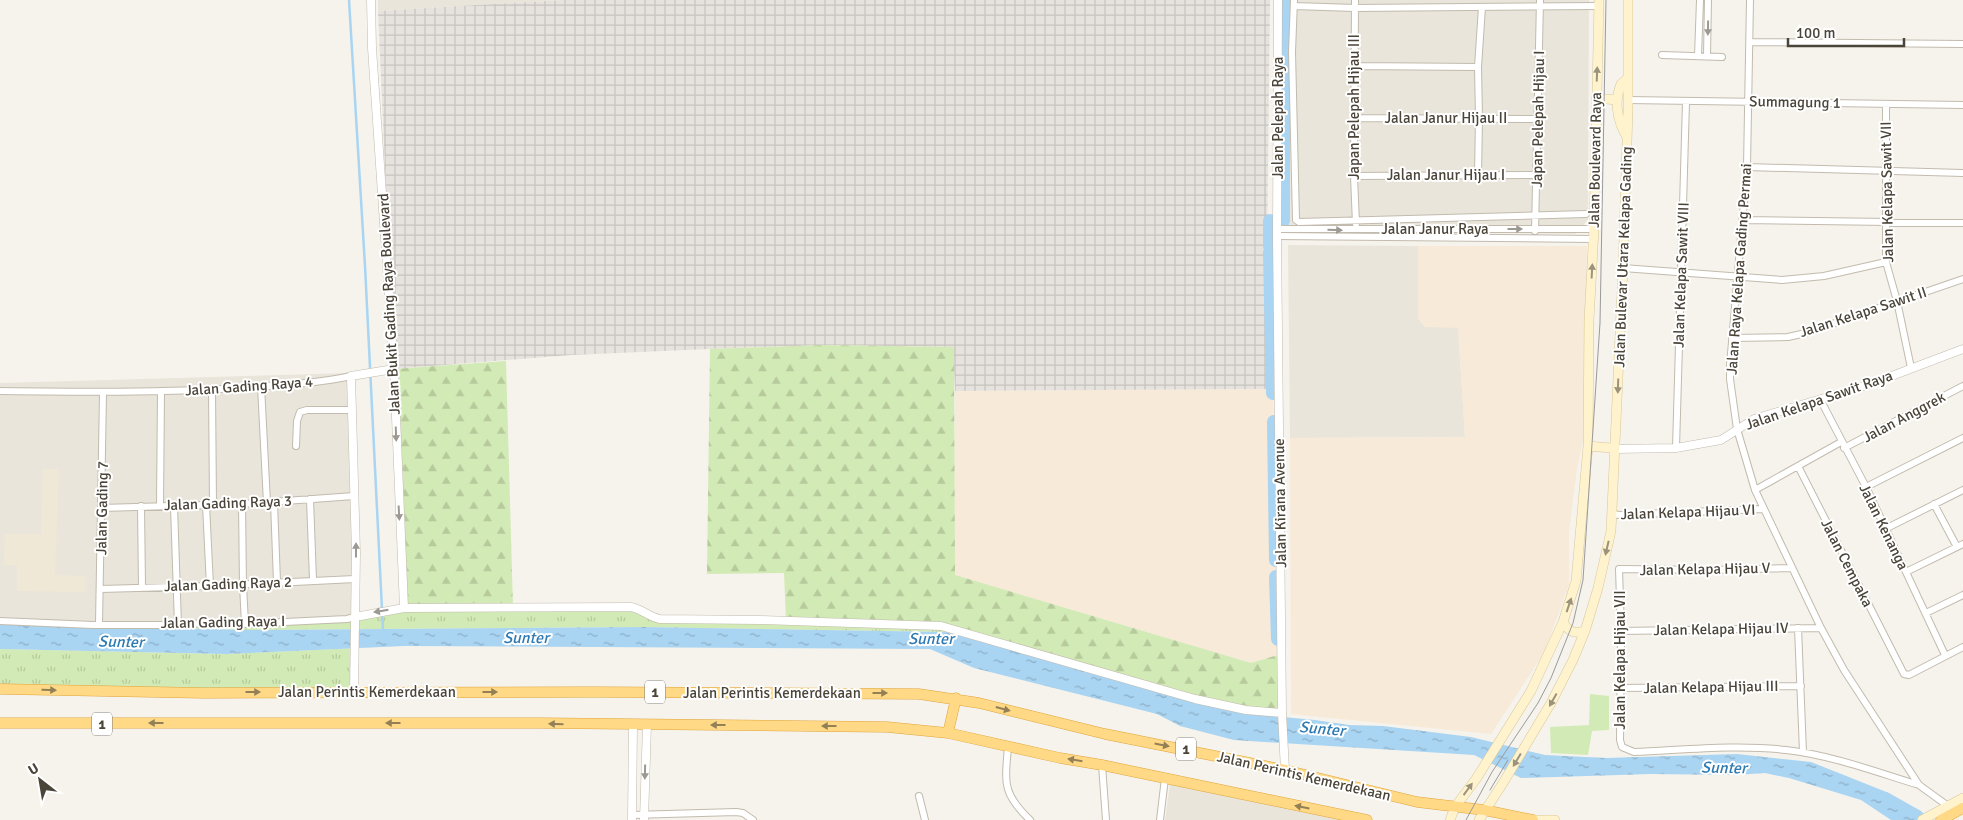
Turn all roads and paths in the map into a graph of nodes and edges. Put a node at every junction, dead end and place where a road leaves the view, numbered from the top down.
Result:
1 (371, 0) edge
2 (1278, 0) edge
3 (1355, 0) edge
4 (1628, 0) edge
5 (1700, 0) edge
6 (1708, 0) edge
7 (1750, 0) edge
8 (1294, 3) edge
9 (1540, 3) edge
10 (1599, 3) edge
11 (1482, 7) junction
12 (1355, 8) junction
13 (1750, 42) junction
14 (1963, 44) edge
15 (1662, 55) dead end
16 (1698, 56) junction
17 (1707, 56) junction
18 (1722, 57) dead end
19 (1355, 66) junction
20 (1478, 67) junction
21 (1628, 78) junction
22 (1596, 98) junction
23 (1617, 100) junction
24 (1628, 100) junction
25 (1686, 102) junction
26 (1749, 102) junction
27 (1886, 104) junction
28 (1963, 105) edge
29 (1354, 118) junction
30 (1480, 118) junction
31 (1538, 119) junction
32 (1627, 137) junction
33 (1747, 167) junction
34 (1887, 170) junction
35 (1963, 172) edge
36 (1478, 175) junction
37 (1538, 175) junction
38 (1354, 176) junction
39 (1586, 214) dead end
40 (1537, 215) junction
41 (1354, 218) junction
42 (1743, 220) junction
43 (1885, 222) junction
44 (1963, 223) edge
45 (1535, 228) junction
46 (1594, 229) junction
47 (1277, 232) junction
48 (1354, 233) junction
49 (1535, 237) junction
50 (1593, 238) junction
51 (1886, 262) junction
52 (1623, 268) junction
53 (1682, 272) junction
54 (1737, 276) junction
55 (1963, 279) edge
56 (1897, 301) junction
57 (1589, 320) joint
58 (1732, 338) junction
59 (1963, 349) edge
60 (1911, 368) junction
61 (394, 369) junction
62 (350, 376) junction
63 (261, 386) junction
64 (1963, 386) edge
65 (212, 389) junction
66 (0, 392) edge
67 (161, 392) junction
68 (103, 393) junction
69 (1820, 400) junction
70 (351, 410) junction
71 (1737, 429) junction
72 (1963, 438) edge
73 (1843, 445) junction
74 (296, 446) dead end
75 (1588, 446) junction
76 (1676, 448) junction
77 (1613, 449) junction
78 (1798, 466) junction
79 (1866, 487) junction
80 (1755, 490) junction
81 (1963, 490) edge
82 (354, 496) junction
83 (310, 500) junction
84 (274, 502) junction
85 (267, 503) junction
86 (242, 504) junction
87 (1934, 504) junction
88 (209, 505) junction
89 (141, 506) junction
90 (160, 506) junction
91 (174, 506) junction
92 (102, 508) junction
93 (1763, 509) junction
94 (1612, 514) junction
95 (1884, 529) junction
96 (1960, 545) edge
97 (1792, 568) junction
98 (1619, 569) joint
99 (1906, 572) junction
100 (355, 579) junction
101 (313, 580) junction
102 (277, 582) junction
103 (243, 585) junction
104 (210, 586) junction
105 (142, 587) junction
106 (176, 587) junction
107 (100, 589) junction
108 (1963, 595) edge
109 (401, 608) junction
110 (1926, 613) junction
111 (355, 618) junction
112 (0, 621) edge
113 (1563, 622) junction
114 (99, 624) junction
115 (246, 624) junction
116 (178, 625) junction
117 (1798, 628) junction
118 (1821, 628) junction
119 (1585, 631) junction
120 (1621, 631) junction
121 (1963, 647) edge
122 (1945, 655) junction
123 (1801, 686) junction
124 (1620, 688) junction
125 (0, 689) edge
126 (354, 692) junction
127 (956, 698) junction
128 (1282, 715) junction
129 (0, 723) edge
130 (647, 724) junction
131 (633, 725) junction
132 (948, 732) junction
133 (1008, 747) junction
134 (1803, 752) junction
135 (1102, 765) junction
136 (1285, 770) junction
137 (1165, 778) junction
138 (1918, 785) junction
139 (919, 796) dead end
140 (1963, 798) edge
141 (1948, 806) junction
142 (1456, 807) junction
143 (1963, 808) edge
144 (1484, 810) junction
145 (644, 817) edge
146 (1938, 817) edge
147 (632, 818) edge
148 (750, 818) edge
149 (925, 820) edge
150 (1030, 820) edge
151 (1106, 820) edge
152 (1160, 820) edge
153 (1367, 820) edge
154 (1450, 820) edge
155 (1479, 820) edge
156 (1532, 820) edge
157 (1555, 820) edge
158 (1922, 820) edge

1 - 61 street, Jalan Bukit Gading Raya Boulevard
2 - 47 street, Jalan Pelepah Raya
3 - 12 street, Japan Pelepah Hijau III
4 - 21 main road
5 - 16 street
6 -> 17 street
7 - 13 street, Jalan Raya Kelapa Gading Permai
8 - 12 street
8 - 41 street, Jalan Pelepah Raya
9 - 10 street
9 - 11 street
9 - 31 street, Japan Pelepah Hijau I
22 -> 10 main road, Jalan Boulevard Raya
11 - 12 street
11 - 20 street
12 - 19 street, Japan Pelepah Hijau III
13 - 14 street
13 - 26 street, Jalan Raya Kelapa Gading Permai
15 - 16 street
16 - 17 street
17 - 18 street
19 - 20 street
19 - 29 street, Japan Pelepah Hijau III
20 - 30 street
21 - 23 main road
21 - 24 main road, Jalan Bulevar Utara Kelapa Gading
22 - 23 main road
22 - 46 main road, Jalan Boulevard Raya
23 - 32 main road
24 - 25 street, Summagung 1
24 - 32 main road, Jalan Bulevar Utara Kelapa Gading
25 - 26 street, Summagung 1
25 - 53 street, Jalan Kelapa Sawit VIII
26 - 27 street, Summagung 1
26 - 33 street, Jalan Raya Kelapa Gading Permai
27 - 28 street, Summagung 1
27 - 34 street, Jalan Kelapa Sawit VII
29 - 30 street, Jalan Janur Hijau II
29 - 38 street, Japan Pelepah Hijau III
30 - 31 street, Jalan Janur Hijau II
30 - 36 street
31 - 37 street, Japan Pelepah Hijau I
32 - 52 main road, Jalan Bulevar Utara Kelapa Gading
33 - 34 street
33 - 42 street, Jalan Raya Kelapa Gading Permai
34 - 35 street
34 - 43 street, Jalan Kelapa Sawit VII
36 - 37 street, Jalan Janur Hijau I
36 - 38 street, Jalan Janur Hijau I
37 - 40 street, Japan Pelepah Hijau I
38 - 41 street, Japan Pelepah Hijau III
39 - 40 street
40 - 41 street
40 - 45 street, Japan Pelepah Hijau I
41 - 48 street, Japan Pelepah Hijau III
42 - 43 street
42 - 54 street, Jalan Raya Kelapa Gading Permai
43 - 44 street
43 - 51 street, Jalan Kelapa Sawit VII
45 - 46 street, Jalan Janur Raya
48 -> 45 street, Jalan Janur Raya
45 - 49 street, Japan Pelepah Hijau I
46 - 50 main road, Jalan Boulevard Raya
47 - 48 street, Jalan Janur Raya
47 - 128 street, Jalan Kirana Avenue
48 - 49 street, Jalan Janur Raya
49 - 50 street, Jalan Janur Raya
57 -> 50 main road, Jalan Boulevard Raya
51 - 54 street
51 - 56 street, Jalan Kelapa Sawit VII
52 - 53 street
52 -> 77 main road, Jalan Bulevar Utara Kelapa Gading
53 - 54 street
53 - 76 street, Jalan Kelapa Sawit VIII
54 - 58 street, Jalan Raya Kelapa Gading Permai
55 - 56 street, Jalan Kelapa Sawit II
56 - 58 street, Jalan Kelapa Sawit II
56 - 60 street, Jalan Kelapa Sawit VII
57 - 75 main road, Jalan Bulevar Utara Kelapa Gading
58 - 71 street, Jalan Raya Kelapa Gading Permai
59 - 60 street, Jalan Kelapa Sawit Raya
60 - 69 street, Jalan Kelapa Sawit Raya
61 - 62 street, Jalan Gading Raya 4
61 -> 109 street, Jalan Bukit Gading Raya Boulevard
62 - 63 street, Jalan Gading Raya 4
62 - 70 street
63 - 65 street, Jalan Gading Raya 4
63 - 85 street
64 - 73 street, Jalan Anggrek
65 - 67 street, Jalan Gading Raya 4
65 - 88 street
66 - 68 street, Jalan Gading Raya 4
67 - 68 street, Jalan Gading Raya 4
67 - 90 street
68 - 92 street, Jalan Gading 7
69 - 71 street, Jalan Kelapa Sawit Raya
69 - 73 street, Jalan Kenanga
70 - 74 street
70 - 82 street
71 - 76 street, Jalan Kelapa Sawit Raya
71 - 80 street, Jalan Raya Kelapa Gading Permai
72 - 79 street
73 - 78 street, Jalan Anggrek
73 - 79 street, Jalan Kenanga
75 - 77 main road
113 -> 75 main road, Jalan Bulevar Utara Kelapa Gading
76 - 77 street, Jalan Kelapa Sawit Raya
77 - 94 main road, Jalan Bulevar Utara Kelapa Gading
78 - 80 street, Jalan Anggrek
78 - 122 street, Jalan Cempaka
79 - 95 street, Jalan Kenanga
80 - 93 street, Jalan Raya Kelapa Gading Permai
81 - 87 street
82 - 83 street, Jalan Gading Raya 3
100 -> 82 street
83 - 84 street, Jalan Gading Raya 3
83 - 101 street
84 - 85 street, Jalan Gading Raya 3
84 - 102 street
85 - 86 street, Jalan Gading Raya 3
86 - 88 street, Jalan Gading Raya 3
86 - 103 street
87 - 95 street
87 - 96 street
88 - 91 street, Jalan Gading Raya 3
88 - 104 street
89 - 90 street, Jalan Gading Raya 3
89 - 92 street, Jalan Gading Raya 3
89 - 105 street
90 - 91 street, Jalan Gading Raya 3
91 - 106 street
92 - 107 street, Jalan Gading 7
93 - 94 street, Jalan Kelapa Hijau VI
93 - 97 street, Jalan Raya Kelapa Gading Permai
94 -> 119 main road, Jalan Bulevar Utara Kelapa Gading
95 - 99 street, Jalan Kenanga
96 - 99 street
97 - 98 street, Jalan Kelapa Hijau V
97 - 118 street, Jalan Raya Kelapa Gading Permai
98 - 120 street, Jalan Kelapa Hijau VII
99 - 110 street, Jalan Kenanga
100 - 101 street, Jalan Gading Raya 2
100 - 111 street
101 - 102 street, Jalan Gading Raya 2
102 - 103 street, Jalan Gading Raya 2
103 - 104 street, Jalan Gading Raya 2
103 - 115 street
104 - 106 street, Jalan Gading Raya 2
105 - 106 street, Jalan Gading Raya 2
105 - 107 street, Jalan Gading Raya 2
106 - 116 street
107 - 114 street, Jalan Gading 7
108 - 110 street
109 -> 111 street
109 - 128 street
110 - 122 street, Jalan Kenanga
111 - 115 street, Jalan Gading Raya I
111 - 126 street
112 - 114 street, Jalan Gading Raya I
113 - 119 main road
142 -> 113 main road, Jalan Bulevar Utara Kelapa Gading
114 - 116 street, Jalan Gading Raya I
115 - 116 street, Jalan Gading Raya I
117 - 118 street, Jalan Kelapa Hijau IV
117 - 120 street, Jalan Kelapa Hijau IV
117 - 123 street
118 - 138 street, Jalan Raya Kelapa Gading Permai
119 -> 144 main road, Jalan Bulevar Utara Kelapa Gading
120 - 124 street, Jalan Kelapa Hijau VII
121 - 122 street
123 - 124 street, Jalan Kelapa Hijau III
123 - 134 street
124 - 134 street, Jalan Kelapa Hijau VII
125 -> 126 highway, Jalan Perintis Kemerdekaan / 1
126 -> 127 highway, Jalan Perintis Kemerdekaan / 1
127 - 132 highway
127 -> 136 highway, Jalan Perintis Kemerdekaan / 1
128 - 136 street, Jalan Kirana Avenue
131 -> 129 highway, Jalan Perintis Kemerdekaan / 1
130 - 131 highway, Jalan Perintis Kemerdekaan / 1
132 -> 130 highway, Jalan Perintis Kemerdekaan / 1
130 -> 145 street
131 - 147 street
132 - 133 highway, Jalan Perintis Kemerdekaan / 1
135 -> 133 highway, Jalan Perintis Kemerdekaan / 1
133 - 150 street
134 - 138 street
135 - 137 highway, Jalan Perintis Kemerdekaan / 1
135 - 151 street
136 - 142 highway, Jalan Perintis Kemerdekaan / 1
137 - 152 street
153 -> 137 highway, Jalan Perintis Kemerdekaan / 1
138 - 141 street, Jalan Raya Kelapa Gading Permai
139 - 149 street
140 - 141 main road
141 - 146 main road
142 - 144 highway, Jalan Perintis Kemerdekaan / 1
142 - 154 main road, Jalan Bulevar Utara Kelapa Gading
143 - 146 highway
144 - 155 main road, Jalan Bulevar Utara Kelapa Gading
144 - 156 highway, Jalan Perintis Kemerdekaan / 1
145 - 147 street
145 - 148 street
146 - 158 main road
156 - 157 main road, Jalan Perintis Kemerdekaan

